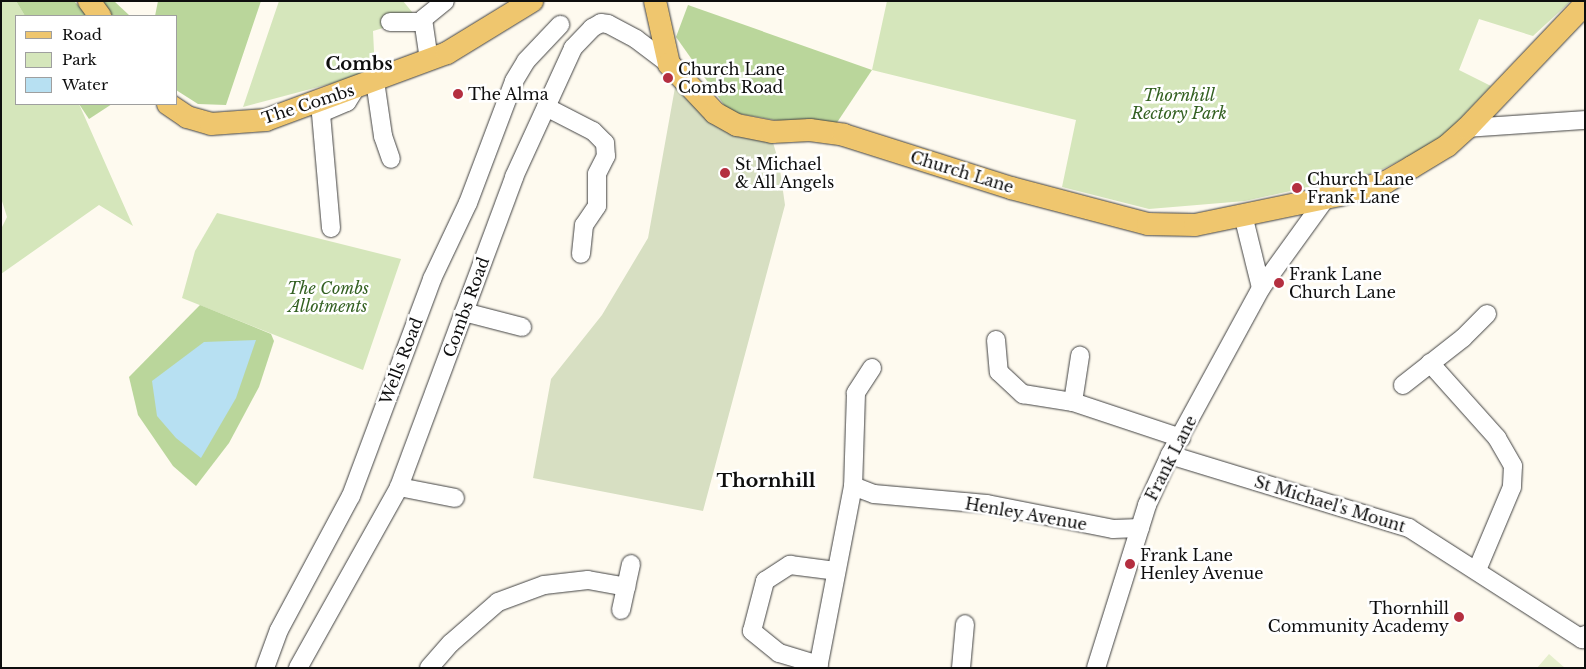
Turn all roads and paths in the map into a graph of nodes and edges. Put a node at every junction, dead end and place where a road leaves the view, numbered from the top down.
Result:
1 (89, 1) edge
2 (445, 1) edge
3 (532, 1) edge
4 (655, 1) edge
5 (1585, 4) edge
6 (99, 15) edge
7 (390, 22) dead end
8 (422, 22) junction
9 (560, 25) dead end
10 (429, 60) junction
11 (669, 64) junction
12 (365, 85) junction
13 (170, 105) edge
14 (546, 107) junction
15 (1585, 120) edge
16 (1467, 128) junction
17 (391, 159) dead end
18 (1333, 197) junction
19 (1243, 215) junction
20 (331, 228) dead end
21 (580, 254) dead end
22 (1261, 288) junction
23 (464, 312) junction
24 (1487, 314) dead end
25 (522, 326) dead end
26 (996, 340) dead end
27 (1080, 356) dead end
28 (1430, 363) junction
29 (872, 368) dead end
30 (1403, 385) dead end
31 (1073, 402) junction
32 (1181, 438) junction
33 (1170, 455) junction
34 (853, 486) junction
35 (399, 487) junction
36 (456, 498) dead end
37 (1140, 528) junction
38 (631, 564) dead end
39 (1477, 570) junction
40 (836, 571) junction
41 (626, 587) junction
42 (621, 610) dead end
43 (965, 624) dead end
44 (1584, 637) edge
45 (819, 666) edge
46 (265, 668) edge
47 (298, 668) edge
48 (429, 668) edge
49 (961, 668) edge
50 (1096, 668) edge

1 - 6 main road
2 - 8 street
3 - 10 main road, The Combs
4 - 11 main road
5 - 16 main road, Church Lane
7 - 8 street
8 - 10 street
9 - 46 street, Wells Road
10 - 12 main road, The Combs
11 - 14 street, Combs Road
11 - 19 main road, Church Lane
12 - 13 main road, The Combs
12 - 17 street, The Combs
12 - 20 street
14 - 21 street
14 - 23 street, Combs Road
15 - 16 street
16 - 18 main road, Church Lane
18 - 19 main road, Church Lane
18 - 22 street, Frank Lane
19 - 22 street
22 - 32 street, Frank Lane
23 - 25 street
23 - 35 street, Combs Road
24 - 28 street
26 - 31 street
27 - 31 street
28 - 30 street
28 - 39 street
29 - 34 street
31 - 32 street
32 - 33 street, Frank Lane
33 - 37 street, Frank Lane
33 - 39 street, St Michael's Mount
34 - 37 street, Henley Avenue
34 - 40 street
35 - 36 street
35 - 47 street, Combs Road
37 - 50 street, Frank Lane
38 - 41 street
39 - 44 street, St Michael's Mount
40 - 45 street
40 - 45 street
41 - 42 street
41 - 48 street
43 - 49 street

